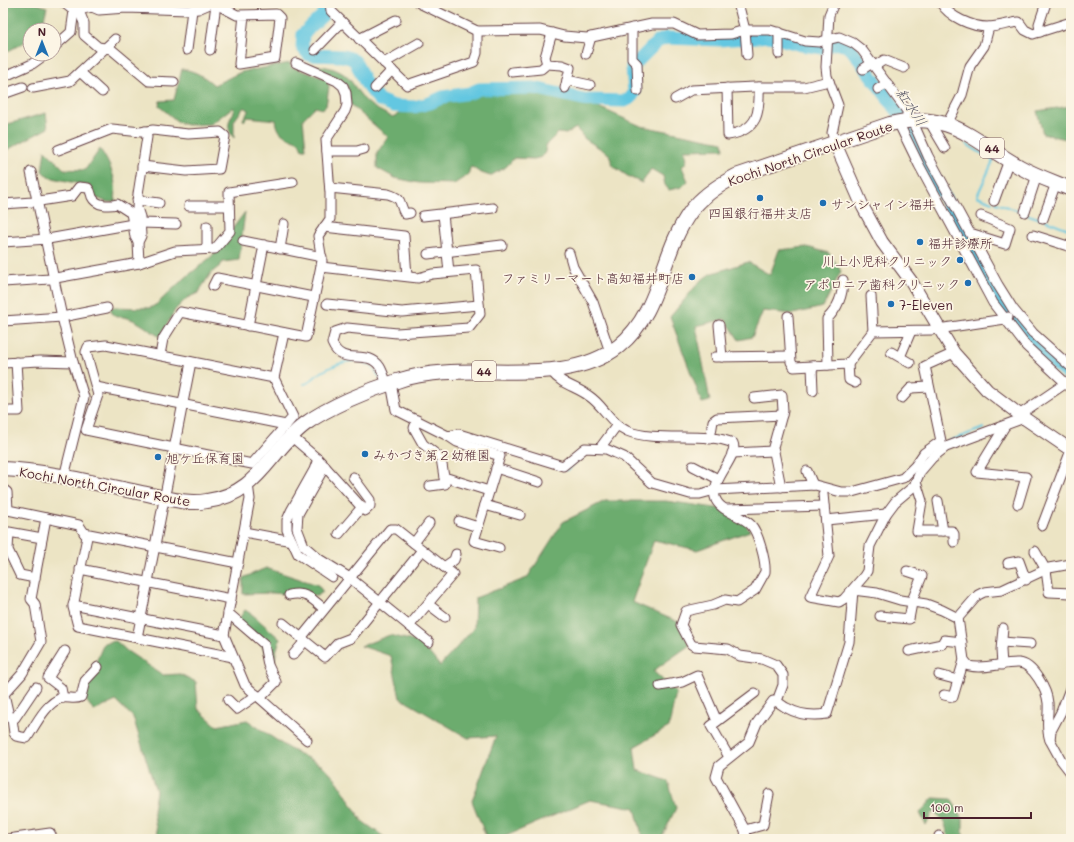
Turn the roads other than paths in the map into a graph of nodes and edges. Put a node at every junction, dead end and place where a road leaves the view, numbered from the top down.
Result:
1 (64, 3) edge
2 (214, 3) edge
3 (330, 3) edge
4 (738, 3) edge
5 (834, 3) edge
6 (940, 3) edge
7 (1046, 3) edge
8 (422, 4) edge
9 (110, 6) edge
10 (192, 10) junction
11 (76, 11) junction
12 (244, 15) junction
13 (396, 20) dead end
14 (342, 22) junction
15 (1071, 22) edge
16 (989, 27) junction
17 (632, 28) junction
18 (745, 30) junction
19 (477, 31) junction
20 (779, 32) junction
21 (1040, 32) junction
22 (552, 34) junction
23 (591, 37) junction
24 (115, 39) dead end
25 (359, 39) junction
26 (62, 40) edge
27 (419, 43) dead end
28 (829, 43) junction
29 (104, 48) junction
30 (187, 50) dead end
31 (210, 50) dead end
32 (315, 50) dead end
33 (586, 54) dead end
34 (779, 54) dead end
35 (747, 55) dead end
36 (35, 62) edge
37 (296, 63) dead end
38 (384, 63) junction
39 (547, 64) junction
40 (870, 66) junction
41 (904, 68) dead end
42 (392, 70) junction
43 (80, 72) junction
44 (512, 72) dead end
45 (3, 77) edge
46 (829, 81) junction
47 (174, 82) dead end
48 (590, 85) dead end
49 (22, 87) dead end
50 (759, 87) junction
51 (33, 88) dead end
52 (375, 88) dead end
53 (727, 88) junction
54 (3, 89) edge
55 (638, 91) dead end
56 (102, 92) dead end
57 (675, 99) dead end
58 (905, 121) junction
59 (929, 121) junction
60 (947, 124) junction
61 (145, 131) junction
62 (835, 143) junction
63 (945, 148) dead end
64 (364, 149) dead end
65 (58, 150) dead end
66 (327, 150) junction
67 (1009, 160) junction
68 (142, 166) junction
69 (31, 172) dead end
70 (1037, 175) junction
71 (293, 182) dead end
72 (1056, 183) junction
73 (330, 188) junction
74 (1071, 189) edge
75 (137, 200) junction
76 (994, 201) dead end
77 (37, 202) junction
78 (159, 203) dead end
79 (3, 204) edge
80 (189, 206) dead end
81 (229, 206) junction
82 (493, 208) dead end
83 (1025, 212) dead end
84 (410, 213) dead end
85 (443, 214) junction
86 (423, 216) dead end
87 (981, 216) dead end
88 (1043, 219) dead end
89 (137, 223) junction
90 (176, 224) dead end
91 (284, 224) dead end
92 (207, 226) dead end
93 (324, 227) junction
94 (970, 233) junction
95 (1033, 235) dead end
96 (45, 240) junction
97 (243, 241) dead end
98 (3, 242) edge
99 (264, 245) junction
100 (502, 245) dead end
101 (1071, 247) edge
102 (280, 248) junction
103 (207, 249) junction
104 (447, 252) junction
105 (569, 253) dead end
106 (428, 254) dead end
107 (322, 257) junction
108 (139, 263) junction
109 (321, 267) junction
110 (449, 272) junction
111 (407, 276) junction
112 (53, 278) junction
113 (843, 280) dead end
114 (3, 282) edge
115 (213, 286) dead end
116 (256, 286) junction
117 (871, 296) dead end
118 (313, 297) junction
119 (327, 304) dead end
120 (479, 305) junction
121 (107, 308) dead end
122 (788, 316) dead end
123 (1010, 316) junction
124 (62, 317) junction
125 (3, 321) edge
126 (719, 325) dead end
127 (248, 326) junction
128 (939, 329) junction
129 (872, 331) junction
130 (911, 331) junction
131 (284, 333) junction
132 (610, 352) junction
133 (891, 352) dead end
134 (954, 353) junction
135 (160, 356) junction
136 (790, 356) junction
137 (900, 357) junction
138 (16, 362) junction
139 (73, 362) junction
140 (191, 362) junction
141 (3, 363) edge
142 (910, 363) dead end
143 (848, 364) junction
144 (828, 365) junction
145 (812, 366) junction
146 (1071, 367) edge
147 (551, 371) junction
148 (274, 378) junction
149 (855, 383) dead end
150 (389, 384) junction
151 (1069, 385) edge
152 (96, 387) junction
153 (929, 387) junction
154 (813, 392) dead end
155 (754, 398) dead end
156 (902, 398) dead end
157 (182, 404) junction
158 (3, 411) edge
159 (782, 415) junction
160 (1021, 416) junction
161 (417, 420) junction
162 (617, 425) junction
163 (1005, 426) junction
164 (289, 431) junction
165 (448, 436) junction
166 (710, 439) junction
167 (174, 448) junction
168 (600, 448) junction
169 (1071, 450) edge
170 (774, 451) junction
171 (732, 453) junction
172 (318, 459) junction
173 (325, 466) junction
174 (694, 466) dead end
175 (496, 468) junction
176 (3, 469) edge
177 (807, 471) dead end
178 (64, 477) junction
179 (353, 477) dead end
180 (444, 478) junction
181 (718, 479) junction
182 (539, 482) dead end
183 (916, 482) junction
184 (248, 484) junction
185 (813, 485) junction
186 (430, 486) dead end
187 (780, 487) junction
188 (3, 489) edge
189 (715, 490) junction
190 (489, 491) junction
191 (823, 494) dead end
192 (164, 497) junction
193 (938, 502) dead end
194 (1018, 504) dead end
195 (485, 505) junction
196 (824, 506) junction
197 (362, 507) junction
198 (727, 509) junction
199 (886, 514) junction
200 (520, 515) dead end
201 (46, 518) junction
202 (826, 520) junction
203 (459, 521) dead end
204 (429, 523) dead end
205 (1042, 526) dead end
206 (478, 527) junction
207 (943, 531) junction
208 (244, 532) junction
209 (84, 533) junction
210 (339, 534) dead end
211 (42, 538) junction
212 (292, 541) junction
213 (954, 542) dead end
214 (414, 543) junction
215 (154, 547) junction
216 (499, 548) dead end
217 (422, 550) junction
218 (1035, 551) dead end
219 (456, 554) dead end
220 (238, 563) junction
221 (1008, 563) dead end
222 (1071, 564) edge
223 (444, 567) junction
224 (80, 569) junction
225 (1046, 570) junction
226 (907, 571) dead end
227 (332, 577) dead end
228 (35, 578) junction
229 (350, 578) junction
230 (1026, 580) junction
231 (147, 582) junction
232 (853, 590) junction
233 (1071, 593) edge
234 (289, 595) dead end
235 (231, 599) junction
236 (380, 602) junction
237 (912, 602) junction
238 (428, 604) junction
239 (73, 605) junction
240 (324, 609) junction
241 (228, 613) junction
242 (880, 616) dead end
243 (445, 617) dead end
244 (140, 618) junction
245 (958, 618) junction
246 (283, 623) dead end
247 (409, 626) junction
248 (1003, 628) dead end
249 (224, 635) junction
250 (136, 638) junction
251 (303, 639) junction
252 (429, 642) dead end
253 (962, 642) junction
254 (1002, 642) junction
255 (1030, 644) dead end
256 (65, 651) dead end
257 (909, 651) dead end
258 (293, 655) dead end
259 (233, 657) junction
260 (964, 660) junction
261 (1002, 665) junction
262 (98, 667) dead end
263 (939, 675) dead end
264 (958, 680) junction
265 (660, 686) dead end
266 (1071, 686) edge
267 (36, 687) dead end
268 (755, 692) dead end
269 (944, 695) dead end
270 (259, 697) junction
271 (63, 698) junction
272 (228, 700) dead end
273 (777, 701) junction
274 (8, 717) edge
275 (717, 721) junction
276 (307, 740) dead end
277 (1050, 740) junction
278 (729, 757) junction
279 (1069, 769) edge
280 (769, 794) dead end
281 (745, 834) edge
282 (8, 839) edge
283 (53, 839) edge

1 - 11 street
2 - 10 street
2 - 12 street
2 - 31 street
3 - 14 street
4 - 18 street
5 - 28 street
6 - 16 street
7 - 21 street
8 - 19 street
9 - 10 street
9 - 11 street
10 - 30 street
11 - 26 street
11 - 29 street
12 - 12 street
13 - 25 street
14 - 25 street
14 - 32 street
15 - 21 street
16 - 21 street
16 - 60 street
17 - 18 street
17 - 23 street
17 - 55 street
18 - 20 street
18 - 35 street
19 - 22 street
19 - 42 street
20 - 28 street
20 - 34 street
22 - 23 street
22 - 39 street
23 - 33 street
24 - 29 street
25 - 38 street
27 - 38 street
28 - 40 street
28 - 46 street
29 - 43 street
29 - 47 street
36 - 45 street
37 - 66 street
38 - 42 street
39 - 44 street
39 - 48 street
40 - 41 street
40 - 58 street
42 - 52 street
43 - 51 street
43 - 56 street
46 - 50 street
46 - 62 street
49 - 54 street
50 - 53 street
50 - 53 street
53 - 57 street
58 - 59 main road, Kochi North Circular Route / 44
58 - 62 main road, Kochi North Circular Route / 44
58 - 94 street
58 - 123 street
59 - 60 main road, Kochi North Circular Route / 44
59 - 63 street
60 - 67 main road, Kochi North Circular Route / 44
61 - 65 street
61 - 68 street
61 - 68 street
62 - 128 street
62 - 132 main road, Kochi North Circular Route / 44
64 - 66 street
66 - 73 street
67 - 70 main road, Kochi North Circular Route / 44
67 - 76 street
68 - 75 street
69 - 77 street
70 - 72 main road, Kochi North Circular Route / 44
70 - 83 street
71 - 81 street
72 - 74 main road, Kochi North Circular Route / 44
72 - 88 street
73 - 84 street
73 - 93 street
75 - 78 street
75 - 89 street
77 - 79 street
77 - 89 street
77 - 96 street
80 - 81 street
81 - 103 street
82 - 85 street
85 - 86 street
85 - 104 street
87 - 94 street
89 - 90 street
89 - 96 street
89 - 108 street
91 - 102 street
92 - 103 street
93 - 107 street
93 - 111 street
94 - 123 street
95 - 101 street
96 - 98 street
96 - 112 street
97 - 99 street
99 - 102 street
99 - 116 street
100 - 104 street
102 - 107 street
103 - 108 street
104 - 106 street
104 - 110 street
105 - 132 street
107 - 109 street
108 - 112 street
109 - 111 street
109 - 118 street
110 - 111 street
110 - 120 street
112 - 114 street
112 - 124 street
113 - 144 street
115 - 116 street
116 - 118 street
116 - 127 street
117 - 129 street
118 - 131 street
119 - 120 street
120 - 150 street
121 - 124 street
122 - 136 street
123 - 128 street
123 - 146 street
123 - 151 street
124 - 125 street
124 - 139 street
126 - 136 street
127 - 131 street
127 - 135 street
128 - 130 street
128 - 134 street
129 - 130 street
129 - 143 street
130 - 137 street
131 - 148 street
132 - 147 main road, Kochi North Circular Route / 44
133 - 137 street
134 - 153 street
134 - 160 street
135 - 140 street
135 - 152 street
136 - 145 street
137 - 142 street
138 - 139 street
138 - 141 street
138 - 158 street
139 - 178 street
140 - 148 street
140 - 157 street
143 - 144 street
143 - 149 street
144 - 145 street
145 - 154 street
147 - 150 main road, Kochi North Circular Route / 44
147 - 162 street
148 - 164 street
150 - 161 street
150 - 164 main road, Kochi North Circular Route / 44
151 - 160 street
152 - 157 street
152 - 167 street
153 - 156 street
153 - 185 street
155 - 159 street
157 - 164 street
157 - 167 street
159 - 166 street
159 - 170 street
160 - 163 street
160 - 169 street
161 - 165 street
161 - 180 street
162 - 166 street
162 - 168 street
163 - 183 street
163 - 194 street
164 - 167 street
164 - 172 street
164 - 184 main road, Kochi North Circular Route / 44
165 - 168 street
165 - 175 street
166 - 171 street
167 - 192 street
168 - 189 street
169 - 205 street
170 - 171 street
170 - 187 street
171 - 181 street
172 - 173 street
172 - 212 street
173 - 197 street
173 - 229 street
174 - 181 street
175 - 182 street
175 - 190 street
176 - 178 main road, Kochi North Circular Route / 44
177 - 185 street
178 - 192 main road, Kochi North Circular Route / 44
179 - 197 street
180 - 186 street
180 - 190 street
181 - 189 street
183 - 199 street
183 - 207 street
184 - 192 main road, Kochi North Circular Route / 44
184 - 208 street
185 - 187 street
187 - 189 street
188 - 201 street
189 - 198 street
190 - 195 street
191 - 196 street
192 - 215 street
193 - 207 street
195 - 200 street
195 - 206 street
196 - 198 street
196 - 202 street
197 - 210 street
198 - 273 street
199 - 202 street
199 - 232 street
201 - 209 street
201 - 211 street
202 - 232 street
203 - 206 street
204 - 214 street
206 - 216 street
207 - 213 street
208 - 212 street
208 - 220 street
209 - 215 street
209 - 224 street
211 - 228 street
211 - 228 street
212 - 227 street
214 - 217 street
214 - 229 street
215 - 220 street
215 - 231 street
217 - 223 street
217 - 236 street
218 - 225 street
219 - 223 street
220 - 235 street
221 - 230 street
222 - 225 street
223 - 238 street
224 - 231 street
224 - 239 street
225 - 230 street
225 - 233 street
226 - 237 street
228 - 274 street
229 - 236 street
229 - 240 street
230 - 245 street
231 - 235 street
231 - 244 street
232 - 237 street
232 - 273 street
234 - 240 street
235 - 241 street
236 - 247 street
236 - 251 street
237 - 242 street
237 - 245 street
238 - 243 street
238 - 247 street
239 - 244 street
239 - 250 street
240 - 251 street
241 - 249 street
241 - 270 street
244 - 249 street
244 - 250 street
245 - 253 street
246 - 251 street
247 - 252 street
248 - 254 street
249 - 259 street
250 - 259 street
251 - 258 street
253 - 257 street
253 - 260 street
254 - 255 street
254 - 261 street
256 - 271 street
259 - 270 street
260 - 261 street
260 - 264 street
261 - 277 street
262 - 271 street
263 - 264 street
264 - 269 street
265 - 275 street
266 - 277 street
267 - 274 street
268 - 275 street
270 - 272 street
270 - 276 street
271 - 274 street
273 - 278 street
275 - 278 street
277 - 279 street
278 - 281 street
280 - 281 street
282 - 283 street

